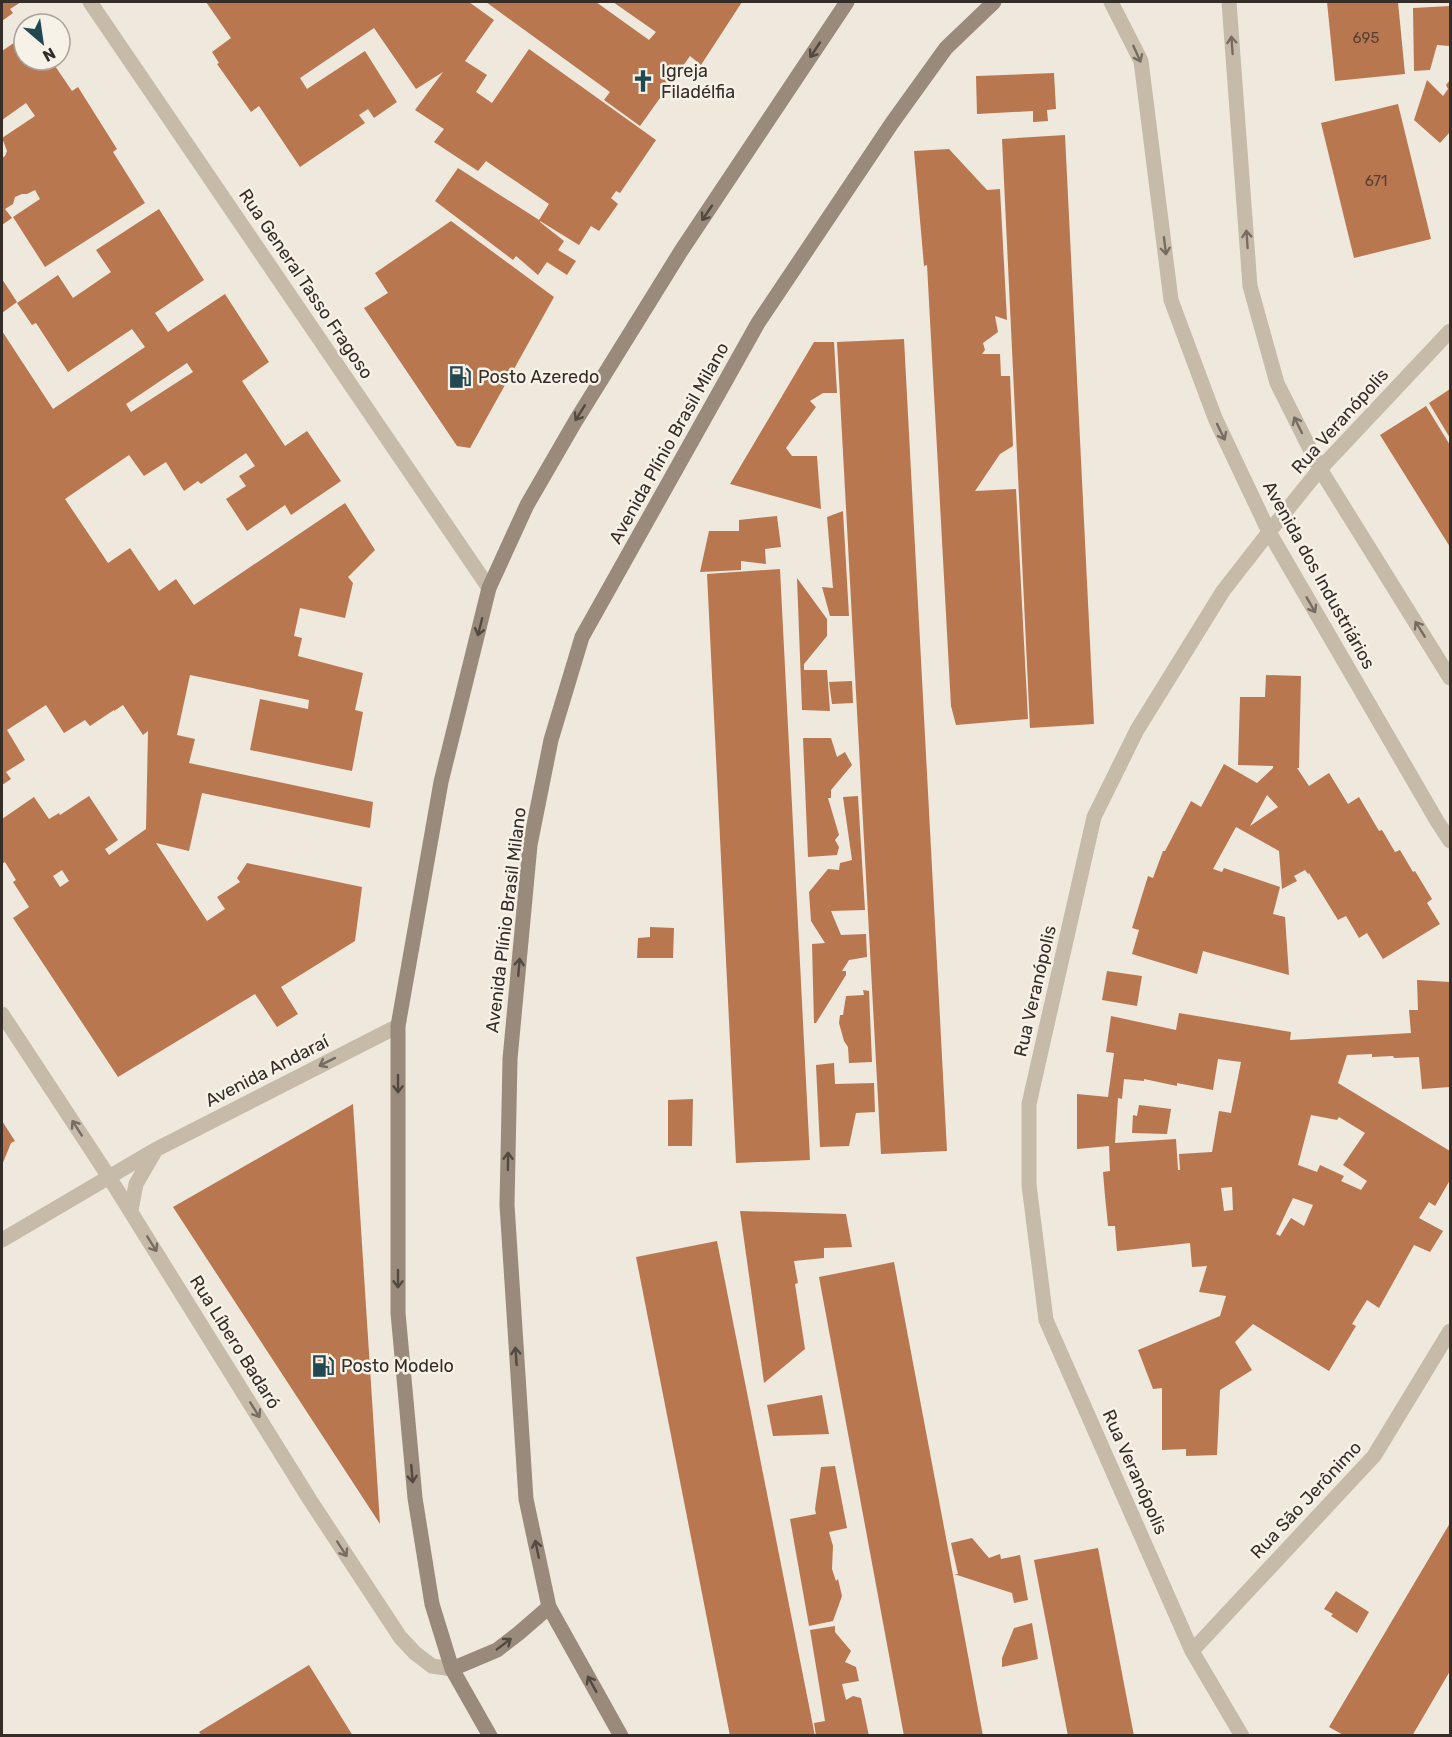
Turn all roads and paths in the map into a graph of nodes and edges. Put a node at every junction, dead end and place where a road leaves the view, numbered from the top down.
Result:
1 (90, 2) edge
2 (847, 2) edge
3 (994, 2) edge
4 (1111, 2) edge
5 (1229, 2) edge
6 (1450, 331) edge
7 (1320, 470) junction
8 (1269, 532) junction
9 (489, 588) junction
10 (1450, 678) edge
11 (1450, 841) edge
12 (2, 1014) edge
13 (398, 1026) junction
14 (155, 1150) junction
15 (110, 1177) junction
16 (131, 1210) junction
17 (2, 1240) edge
18 (1450, 1331) edge
19 (549, 1606) junction
20 (1192, 1651) junction
21 (452, 1669) junction
22 (490, 1736) edge
23 (621, 1736) edge
24 (1242, 1736) edge

1 - 9 street, Rua General Tasso Fragoso
2 -> 9 main road
19 -> 3 main road, Avenida Plínio Brasil Milano
4 -> 8 street, Avenida dos Industriários
7 -> 5 street
6 - 7 street, Rua Veranópolis
7 - 8 street, Rua Veranópolis
10 -> 7 street
8 -> 11 street, Avenida dos Industriários
8 - 20 street, Rua Veranópolis
9 -> 13 main road
15 -> 12 street, Rua Líbero Badaró
13 -> 14 street, Avenida Andaraí
13 -> 21 main road
14 - 15 street, Avenida Andaraí
14 - 16 street
15 - 16 street, Rua Líbero Badaró
15 - 17 street, Avenida Andaraí
16 -> 21 street, Rua Líbero Badaró
18 - 20 street, Rua São Jerônimo
21 -> 19 main road
23 -> 19 main road, Avenida Plínio Brasil Milano
20 - 24 street, Rua Veranópolis
21 - 22 main road

